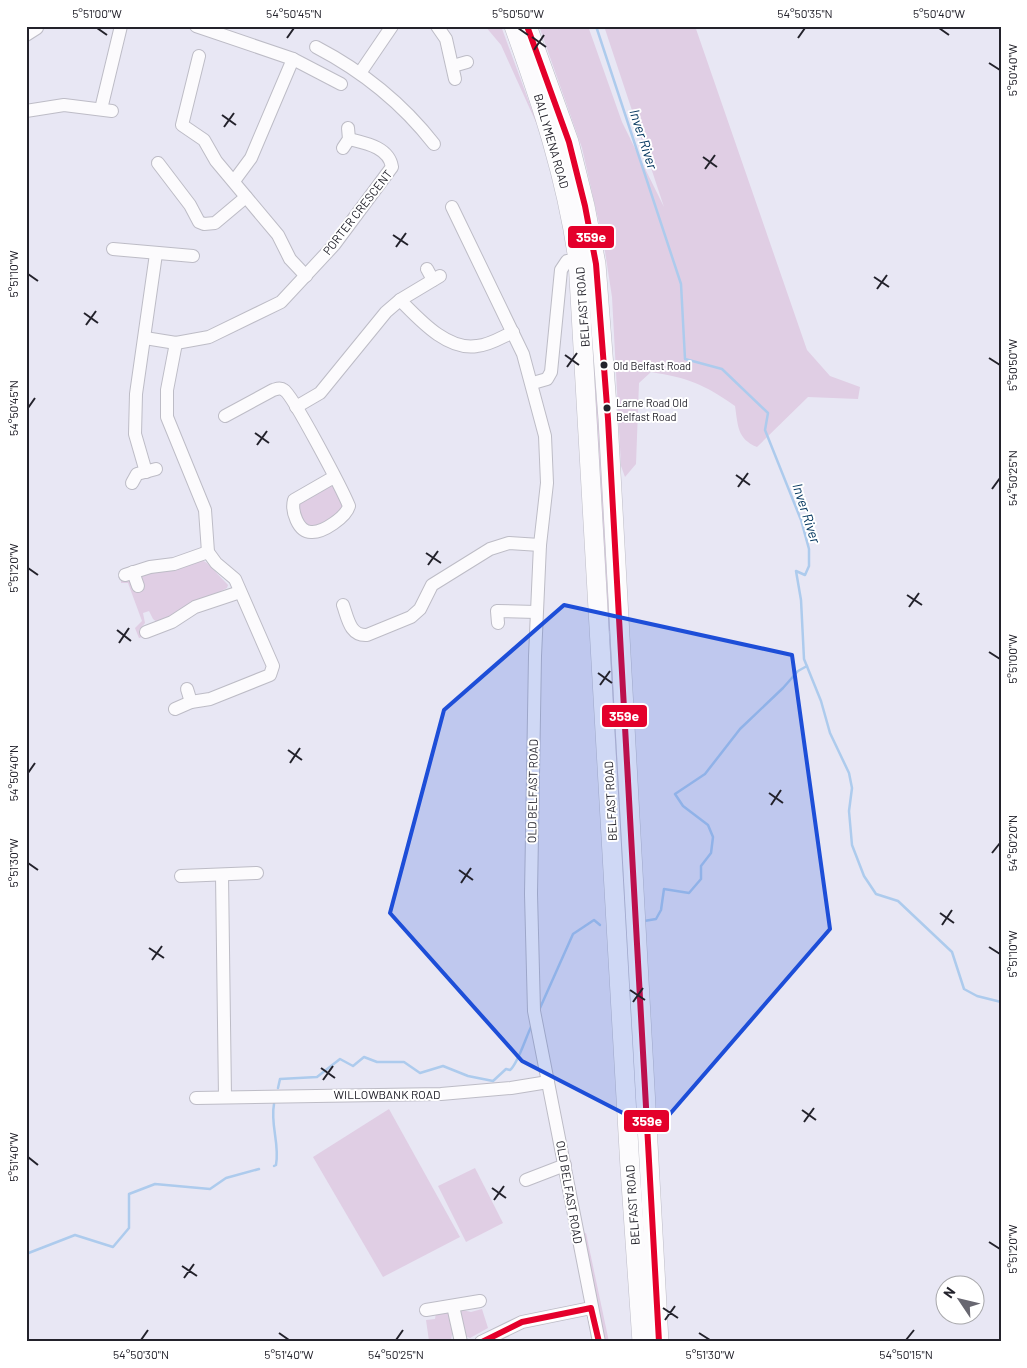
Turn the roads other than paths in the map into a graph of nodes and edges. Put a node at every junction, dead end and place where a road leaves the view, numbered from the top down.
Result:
1 (121, 26) edge
2 (196, 26) edge
3 (392, 26) edge
4 (437, 26) edge
5 (514, 26) edge
6 (527, 26) edge
7 (227, 31) edge
8 (316, 46) dead end
9 (293, 59) junction
10 (467, 62) dead end
11 (200, 64) dead end
12 (453, 66) junction
13 (360, 73) junction
14 (455, 79) dead end
15 (341, 84) dead end
16 (26, 111) edge
17 (432, 137) dead end
18 (347, 138) dead end
19 (158, 163) dead end
20 (234, 181) junction
21 (246, 197) junction
22 (452, 206) dead end
23 (593, 248) joint
24 (113, 250) dead end
25 (156, 254) junction
26 (193, 256) dead end
27 (578, 260) junction
28 (433, 275) dead end
29 (306, 276) junction
30 (400, 300) junction
31 (513, 332) junction
32 (145, 338) junction
33 (176, 343) junction
34 (533, 384) junction
35 (296, 407) junction
36 (230, 417) dead end
37 (334, 477) junction
38 (132, 483) dead end
39 (540, 545) junction
40 (208, 552) junction
41 (138, 586) dead end
42 (240, 592) junction
43 (343, 605) dead end
44 (536, 612) junction
45 (498, 624) dead end
46 (150, 627) dead end
47 (187, 689) dead end
48 (191, 702) junction
49 (175, 709) dead end
50 (257, 873) dead end
51 (222, 875) junction
52 (181, 876) dead end
53 (548, 1082) junction
54 (225, 1097) junction
55 (196, 1098) dead end
56 (565, 1166) junction
57 (526, 1180) dead end
58 (480, 1301) dead end
59 (453, 1306) junction
60 (591, 1308) junction
61 (426, 1310) dead end
62 (461, 1342) edge
63 (481, 1342) edge
64 (599, 1342) edge
65 (642, 1342) edge
66 (659, 1342) edge

1 - 16 street
2 - 7 street
3 - 13 street
4 - 12 street
5 - 27 highway, BALLYMENA ROAD
6 - 23 highway, BALLYMENA ROAD
7 - 9 street
8 - 13 street
9 - 15 street
9 - 20 street
10 - 12 street
11 - 20 street
12 - 14 street
13 - 17 street
18 - 29 street, PORTER CRESCENT
19 - 21 street
20 - 21 street
21 - 29 street
22 - 31 street, OLD BELFAST ROAD
23 - 66 highway, BELFAST ROAD
24 - 25 street
25 - 26 street
25 - 32 street
27 - 34 street
27 - 65 highway, BELFAST ROAD
28 - 30 street
29 - 33 street, PORTER CRESCENT
30 - 31 street
30 - 35 street
31 - 34 street, OLD BELFAST ROAD
32 - 33 street, PORTER CRESCENT
32 - 38 street
33 - 40 street
34 - 39 street, OLD BELFAST ROAD
35 - 36 street
35 - 37 street
37 - 37 street
39 - 43 street
39 - 44 street, OLD BELFAST ROAD
40 - 41 street
40 - 42 street
42 - 46 street
42 - 48 street
44 - 45 street
44 - 53 street, OLD BELFAST ROAD
47 - 48 street
48 - 49 street
50 - 51 street
51 - 52 street
51 - 54 street
53 - 54 street, WILLOWBANK ROAD
53 - 56 street, OLD BELFAST ROAD
54 - 55 street, WILLOWBANK ROAD
56 - 57 street
56 - 60 street, OLD BELFAST ROAD
58 - 59 street
59 - 61 street
59 - 62 street
60 - 63 street
60 - 64 street, OLD BELFAST ROAD

